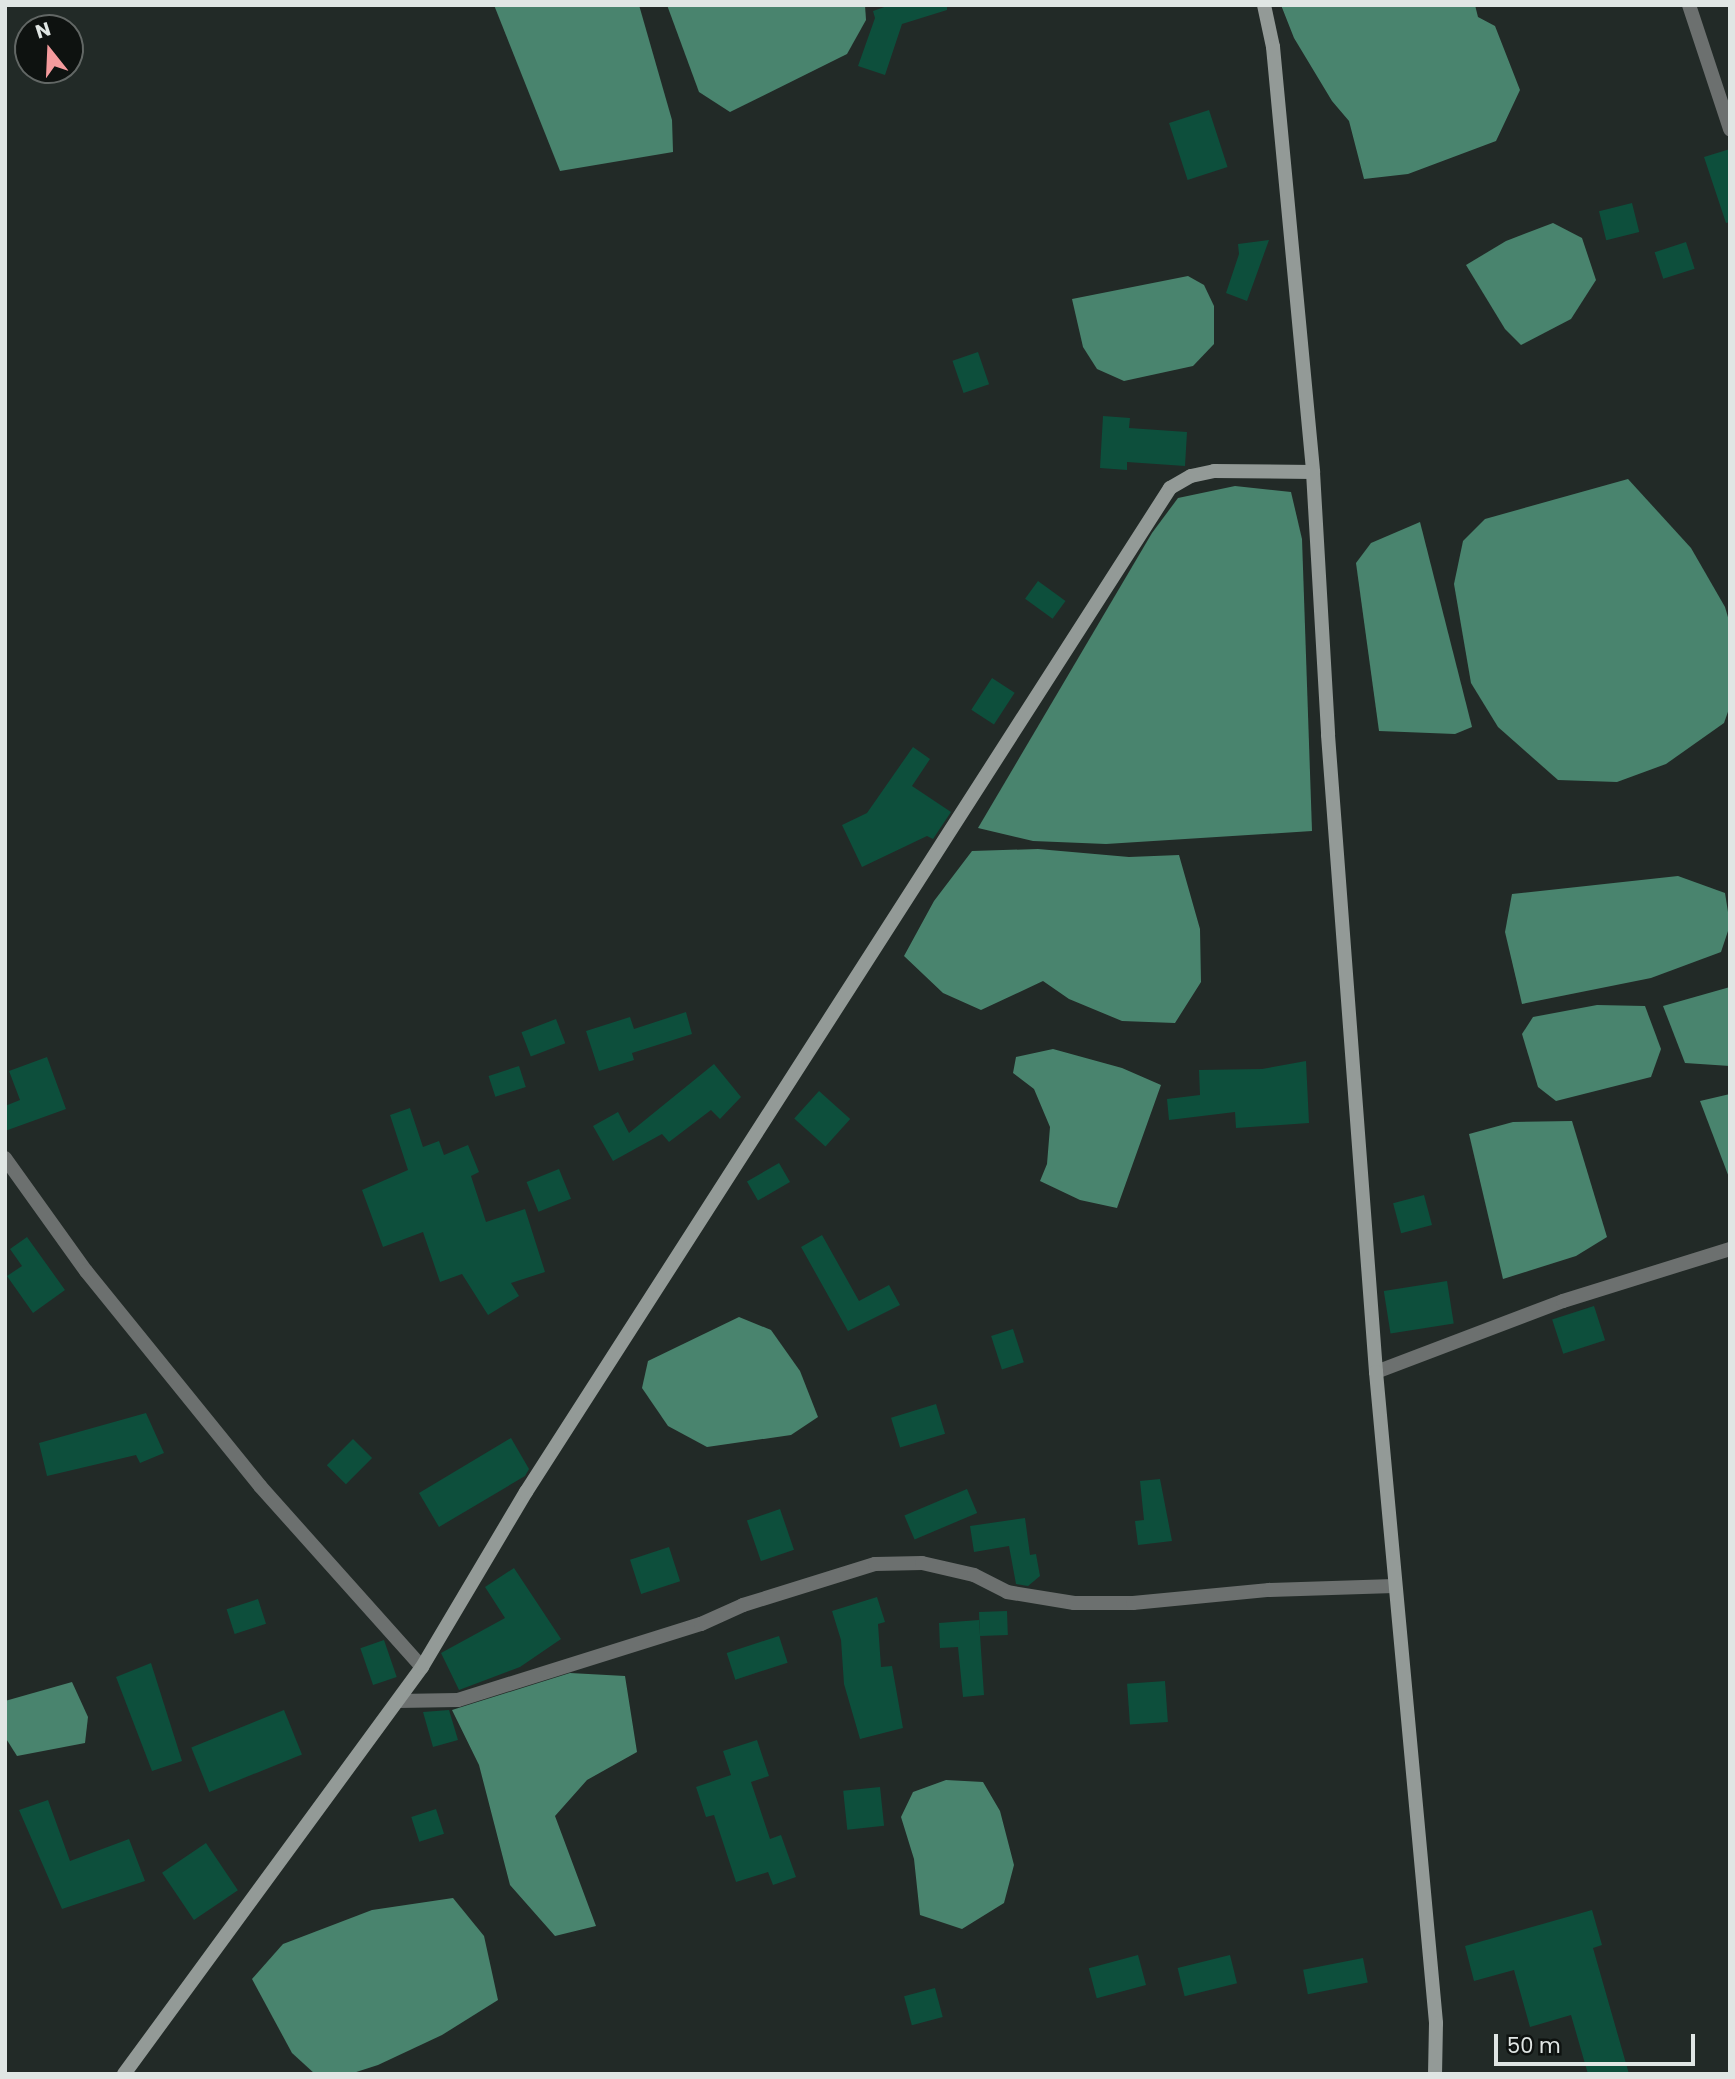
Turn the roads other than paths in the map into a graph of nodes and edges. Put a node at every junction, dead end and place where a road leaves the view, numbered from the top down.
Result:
1 (1264, 5) edge
2 (1689, 5) edge
3 (1730, 129) edge
4 (1313, 472) junction
5 (5, 1158) edge
6 (1730, 1249) edge
7 (1376, 1372) junction
8 (1394, 1586) junction
9 (422, 1667) junction
10 (398, 1701) junction
11 (124, 2074) edge
12 (1435, 2074) edge

1 - 4 street
2 - 3 street
4 - 7 street
4 - 9 street
5 - 9 street
6 - 7 street
7 - 8 street
8 - 10 street
8 - 12 street
9 - 10 street
10 - 11 street

